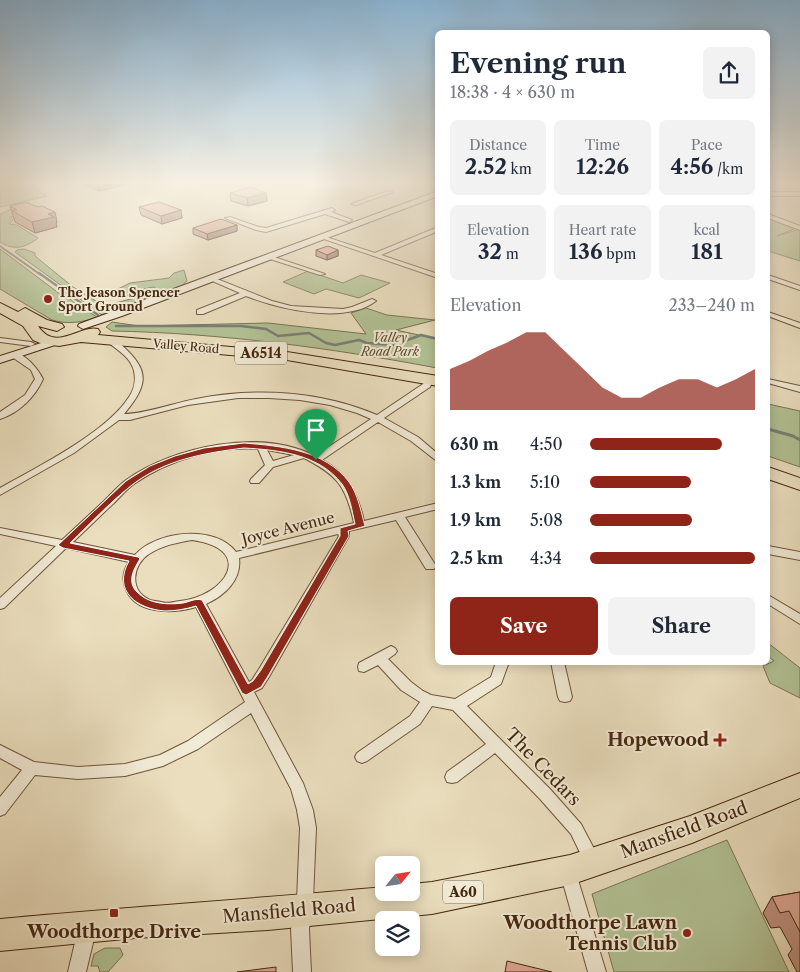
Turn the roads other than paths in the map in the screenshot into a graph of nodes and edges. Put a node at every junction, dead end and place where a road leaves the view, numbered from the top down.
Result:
1 (341, 229) edge
2 (435, 230) edge
3 (321, 237) junction
4 (375, 255) junction
5 (269, 257) junction
6 (322, 274) dead end
7 (435, 274) edge
8 (770, 278) edge
9 (212, 279) junction
10 (800, 288) edge
11 (247, 293) junction
12 (0, 298) edge
13 (366, 302) dead end
14 (0, 307) edge
15 (202, 310) dead end
16 (118, 314) joint
17 (770, 315) edge
18 (800, 326) edge
19 (88, 331) junction
20 (57, 334) junction
21 (36, 339) junction
22 (4, 340) edge
23 (112, 341) junction
24 (15, 355) junction
25 (2, 359) edge
26 (435, 379) edge
27 (770, 382) edge
28 (800, 389) edge
29 (0, 416) edge
30 (117, 416) junction
31 (379, 417) junction
32 (261, 446) junction
33 (303, 455) junction
34 (435, 456) edge
35 (316, 460) junction
36 (270, 465) junction
37 (770, 466) edge
38 (770, 474) edge
39 (800, 476) edge
40 (256, 481) dead end
41 (800, 484) edge
42 (0, 492) edge
43 (435, 507) edge
44 (399, 516) junction
45 (360, 526) junction
46 (343, 530) junction
47 (0, 531) edge
48 (63, 545) junction
49 (770, 550) edge
50 (233, 556) junction
51 (800, 556) edge
52 (135, 559) junction
53 (430, 566) dead end
54 (770, 600) edge
55 (199, 602) junction
56 (0, 605) edge
57 (800, 620) edge
58 (391, 650) dead end
59 (380, 658) junction
60 (501, 665) edge
61 (558, 665) edge
62 (364, 667) dead end
63 (246, 690) junction
64 (565, 697) dead end
65 (429, 700) junction
66 (253, 704) junction
67 (457, 705) junction
68 (496, 745) junction
69 (0, 751) edge
70 (362, 756) dead end
71 (32, 768) junction
72 (452, 777) dead end
73 (798, 791) edge
74 (0, 809) edge
75 (582, 866) junction
76 (303, 910) junction
77 (88, 927) junction
78 (0, 935) edge
79 (77, 972) edge
80 (302, 972) edge
81 (597, 972) edge

1 - 3 street
2 - 4 street
3 - 4 street
3 - 5 street
4 - 7 street
5 - 6 street
5 - 9 street
8 - 10 street
9 - 11 street
9 - 16 street
11 - 13 street
11 - 15 street
12 - 20 highway
14 - 21 highway, A6514
16 - 19 street
17 - 18 street
19 - 20 highway, A6514
19 - 23 highway, Valley Road / A6514
19 - 26 highway, Valley Road / A6514
20 - 21 highway, A6514
20 - 24 street
21 - 22 street
21 - 25 street
23 - 26 highway, Valley Road / A6514
23 - 30 street
24 - 25 street
24 - 29 street
26 - 31 street
27 - 28 street
30 - 31 street
30 - 42 street
31 - 34 street
31 - 35 street
32 - 33 street
32 - 36 street
32 - 48 street
33 - 35 street
33 - 36 street
35 - 45 street
36 - 40 street
37 - 39 highway
38 - 41 highway
43 - 44 street, Joyce Avenue
44 - 45 street, Joyce Avenue
44 - 53 street
45 - 46 street, Joyce Avenue
46 - 50 street, Joyce Avenue
46 - 63 street
47 - 48 street
48 - 52 street
48 - 56 street
49 - 51 street
50 - 52 street
50 - 55 street
52 - 55 street
54 - 57 street
55 - 63 street
58 - 59 street
59 - 62 street
59 - 65 street
60 - 67 street
61 - 64 street
63 - 66 street
65 - 67 street
65 - 70 street
66 - 71 street
66 - 76 street
67 - 68 street, The Cedars
68 - 72 street
68 - 75 street, The Cedars
69 - 71 street
71 - 74 street
73 - 75 highway, Mansfield Road / A60
75 - 76 highway, Mansfield Road / A60
75 - 81 street, The Cedars
76 - 77 highway, Mansfield Road / A60
76 - 80 street
77 - 78 highway, Mansfield Road / A60
77 - 79 street

